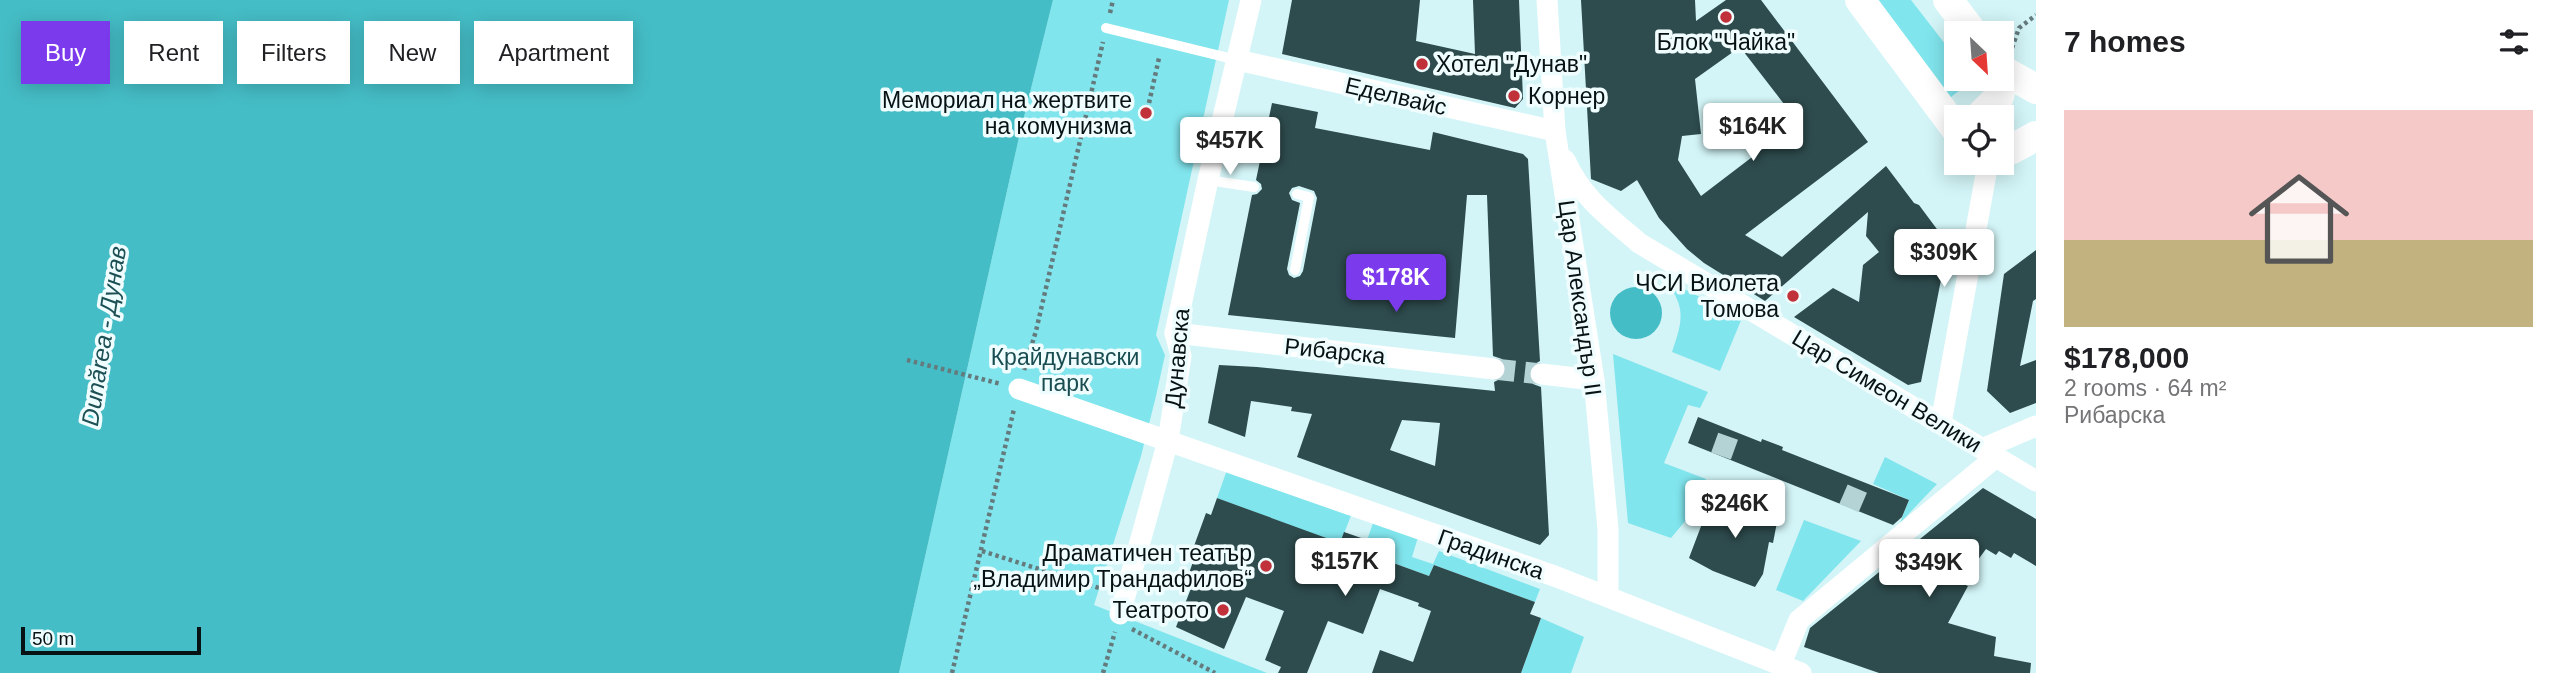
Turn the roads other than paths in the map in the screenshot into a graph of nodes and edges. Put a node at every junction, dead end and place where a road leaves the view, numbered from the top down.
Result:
1 (1251, 0) edge
2 (1547, 0) edge
3 (1860, 0) edge
4 (1948, 0) edge
5 (1964, 21) edge
6 (1106, 28) road end
7 (1237, 60) junction
8 (2014, 77) edge
9 (2036, 89) edge
10 (2000, 91) edge
11 (1945, 105) edge
12 (1988, 105) edge
13 (1556, 135) junction
14 (2036, 136) edge
15 (2014, 148) edge
16 (1986, 175) edge
17 (1208, 180) junction
18 (1254, 187) dead end
19 (1297, 194) dead end
20 (1295, 270) dead end
21 (1175, 333) junction
22 (1494, 369) tunnel mouth
23 (1541, 374) tunnel mouth
24 (1594, 380) junction
25 (1019, 389) road end
26 (1941, 423) junction
27 (2036, 426) edge
28 (1168, 441) junction
29 (1989, 453) junction
30 (2036, 481) edge
31 (1608, 596) junction
32 (1119, 618) road end
33 (1780, 666) junction
34 (1801, 673) edge

1 - 7 street, Дунавска
2 - 13 street, Цар Александър II
3 - 11 street
4 - 5 street
6 - 7 lane
7 - 13 street, Еделвайс
7 - 17 street, Дунавска
8 - 9 street
10 - 12 street
13 - 24 street, Цар Александър II
13 - 26 street, Цар Симеон Велики
14 - 15 street
16 - 26 street
17 - 18 lane
17 - 21 street, Дунавска
19 - 20 lane
21 - 22 street, Рибарска
21 - 28 street, Дунавска
23 - 24 street
24 - 31 street, Цар Александър II
25 - 28 street, Градинска
26 - 29 street, Цар Симеон Велики
27 - 29 street
28 - 31 street, Градинска
28 - 32 street, Дунавска
29 - 30 street, Цар Симеон Велики
29 - 33 street
31 - 33 street, Градинска
33 - 34 street, Градинска

